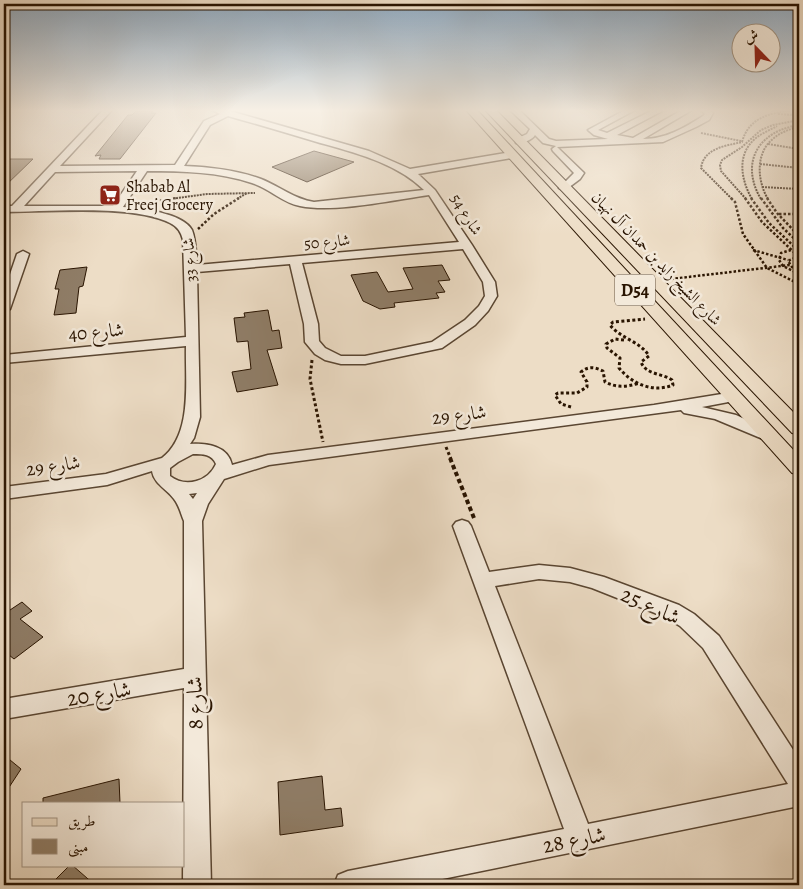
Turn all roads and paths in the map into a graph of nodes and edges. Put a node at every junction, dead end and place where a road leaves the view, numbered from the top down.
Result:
1 (69, 151) edge
2 (189, 151) edge
3 (361, 151) edge
4 (510, 151) edge
5 (529, 151) edge
6 (558, 151) edge
7 (712, 151) edge
8 (734, 151) edge
9 (747, 151) edge
10 (755, 151) edge
11 (763, 151) edge
12 (512, 155) junction
13 (760, 164) junction
14 (144, 168) junction
15 (178, 168) junction
16 (799, 168) edge
17 (53, 169) junction
18 (410, 172) junction
19 (762, 187) junction
20 (564, 188) junction
21 (799, 189) edge
22 (248, 192) junction
23 (432, 192) junction
24 (261, 193) dead end
25 (149, 202) dead end
26 (9, 209) edge
27 (116, 210) junction
28 (778, 214) junction
29 (799, 214) edge
30 (188, 233) junction
31 (799, 236) edge
32 (799, 243) edge
33 (466, 245) junction
34 (753, 250) junction
35 (791, 250) junction
36 (798, 250) edge
37 (22, 254) dead end
38 (799, 256) edge
39 (779, 257) junction
40 (295, 260) junction
41 (788, 260) junction
42 (790, 265) junction
43 (783, 266) junction
44 (767, 268) junction
45 (191, 270) junction
46 (799, 272) edge
47 (656, 281) junction
48 (8, 284) edge
49 (799, 284) edge
50 (4, 309) edge
51 (660, 317) junction
52 (310, 324) junction
53 (624, 340) junction
54 (191, 341) junction
55 (315, 346) junction
56 (386, 356) junction
57 (4, 360) edge
58 (639, 383) junction
59 (734, 398) junction
60 (580, 406) dead end
61 (654, 410) junction
62 (192, 417) junction
63 (799, 429) edge
64 (442, 437) junction
65 (771, 437) junction
66 (799, 437) edge
67 (213, 452) junction
68 (325, 452) junction
69 (170, 458) junction
70 (268, 460) junction
71 (799, 468) edge
72 (218, 477) junction
73 (108, 479) junction
74 (170, 485) junction
75 (4, 493) edge
76 (193, 521) junction
77 (462, 526) joint
78 (482, 581) junction
79 (194, 677) junction
80 (4, 709) edge
81 (799, 780) edge
82 (799, 794) edge
83 (581, 838) junction
84 (197, 885) edge
85 (348, 885) edge

1 - 17 street
2 - 15 street
3 - 18 street, شارع 54
4 - 12 main road, شارع الشيخ زايد بن حمدان آل نهيان / D54
5 - 20 main road, شارع الشيخ زايد بن حمدان آل نهيان / D54
6 - 20 street
7 - 34 path
8 - 35 path
9 - 36 path
10 - 32 path
11 - 13 path
12 - 18 street
12 - 51 main road, شارع الشيخ زايد بن حمدان آل نهيان / D54
13 - 16 path
13 - 19 path
14 - 15 street
14 - 17 street
14 - 27 street
15 - 23 street
17 - 26 street
18 - 23 street, شارع 54
19 - 21 path
19 - 28 path
20 - 47 main road, شارع الشيخ زايد بن حمدان آل نهيان / D54
22 - 24 path
22 - 25 path
22 - 30 path
23 - 33 street, شارع 54
26 - 27 street, شارع 33
27 - 30 street, شارع 33
28 - 29 path
28 - 31 path
30 - 45 street, شارع 33
33 - 40 street, شارع 50
33 - 56 street, شارع 54
34 - 39 path
34 - 44 path
35 - 36 path
35 - 38 path
35 - 39 path
37 - 48 street
38 - 41 path
39 - 41 path
39 - 43 path
40 - 45 street, شارع 50
40 - 52 street, شارع 54
41 - 42 path
42 - 43 path
42 - 46 path
43 - 44 path
43 - 46 path
44 - 47 path
44 - 49 path
45 - 54 street, شارع 33
47 - 63 main road, شارع الشيخ زايد بن حمدان آل نهيان / D54
48 - 50 street
51 - 53 path
51 - 59 main road, شارع الشيخ زايد بن حمدان آل نهيان / D54
52 - 55 street, شارع 54
52 - 56 street, شارع 54
53 - 58 path
53 - 58 path
54 - 57 street, شارع 40
54 - 62 street, شارع 33
55 - 56 street, شارع 54
55 - 68 path
58 - 60 path
59 - 61 street, شارع 29
59 - 65 main road, شارع الشيخ زايد بن حمدان آل نهيان / D54
59 - 66 main road
61 - 64 street, شارع 29
61 - 65 street, شارع 29
62 - 67 street, شارع 33
62 - 69 street, شارع 33
64 - 68 street, شارع 29
64 - 77 path
65 - 71 main road, شارع الشيخ زايد بن حمدان آل نهيان / D54
67 - 69 street
67 - 70 street, شارع 29
67 - 72 street
68 - 70 street, شارع 29
69 - 73 street, شارع 29
69 - 74 street
70 - 72 street, شارع 29
72 - 74 street
72 - 76 street, شارع 8
73 - 74 street, شارع 29
73 - 75 street, شارع 29
74 - 76 street, شارع 8
76 - 79 street, شارع 8
77 - 78 street
78 - 81 street, شارع 25
78 - 83 street
79 - 80 street, شارع 20
79 - 84 street, شارع 8
82 - 83 street, شارع 28
83 - 85 street, شارع 28

